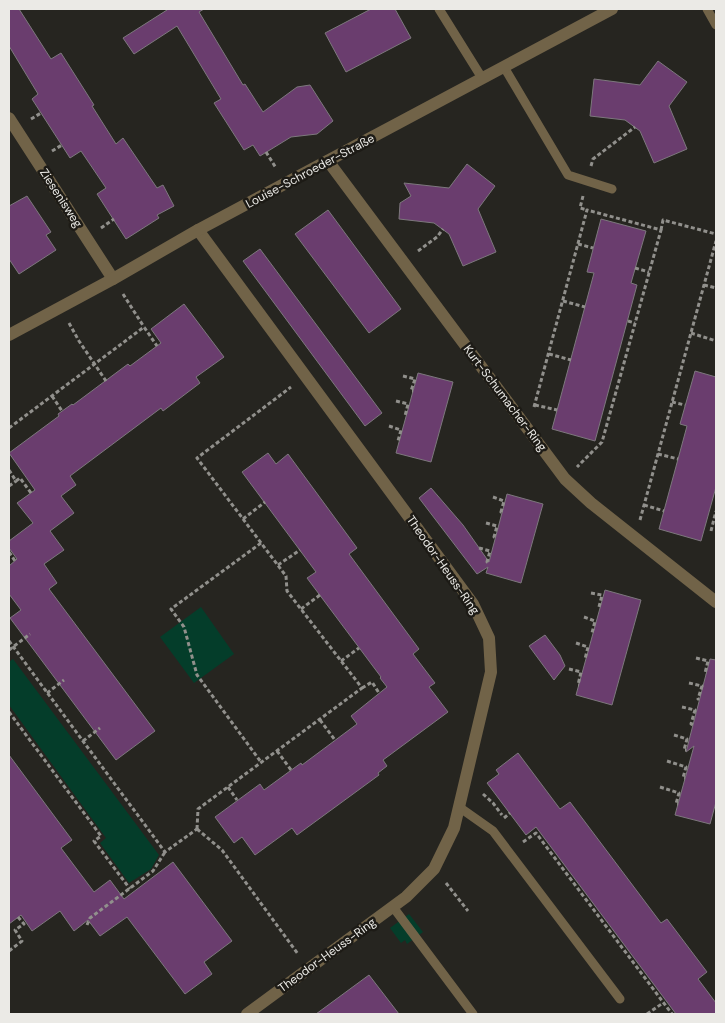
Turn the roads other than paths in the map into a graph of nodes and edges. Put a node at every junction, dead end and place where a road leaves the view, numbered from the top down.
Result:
1 (439, 9) edge
2 (612, 9) edge
3 (707, 9) edge
4 (716, 25) edge
5 (504, 67) junction
6 (482, 78) junction
7 (9, 118) edge
8 (328, 161) junction
9 (612, 189) dead end
10 (198, 230) junction
11 (116, 284) junction
12 (9, 335) edge
13 (716, 602) edge
14 (459, 807) junction
15 (393, 906) junction
16 (620, 999) dead end
17 (247, 1014) edge
18 (473, 1014) edge

1 - 6 lane
2 - 5 street, Louise-Schroeder-Straße
3 - 4 lane
5 - 6 street, Louise-Schroeder-Straße
5 - 9 lane
6 - 8 street, Louise-Schroeder-Straße
7 - 11 street, Ziesenisweg
8 - 10 street, Louise-Schroeder-Straße
8 - 13 street, Kurt-Schumacher-Ring
10 - 11 street, Louise-Schroeder-Straße
10 - 14 street, Theodor-Heuss-Ring
11 - 12 street, Louise-Schroeder-Straße
14 - 15 street, Theodor-Heuss-Ring
14 - 16 lane
15 - 17 street, Theodor-Heuss-Ring
15 - 18 lane

